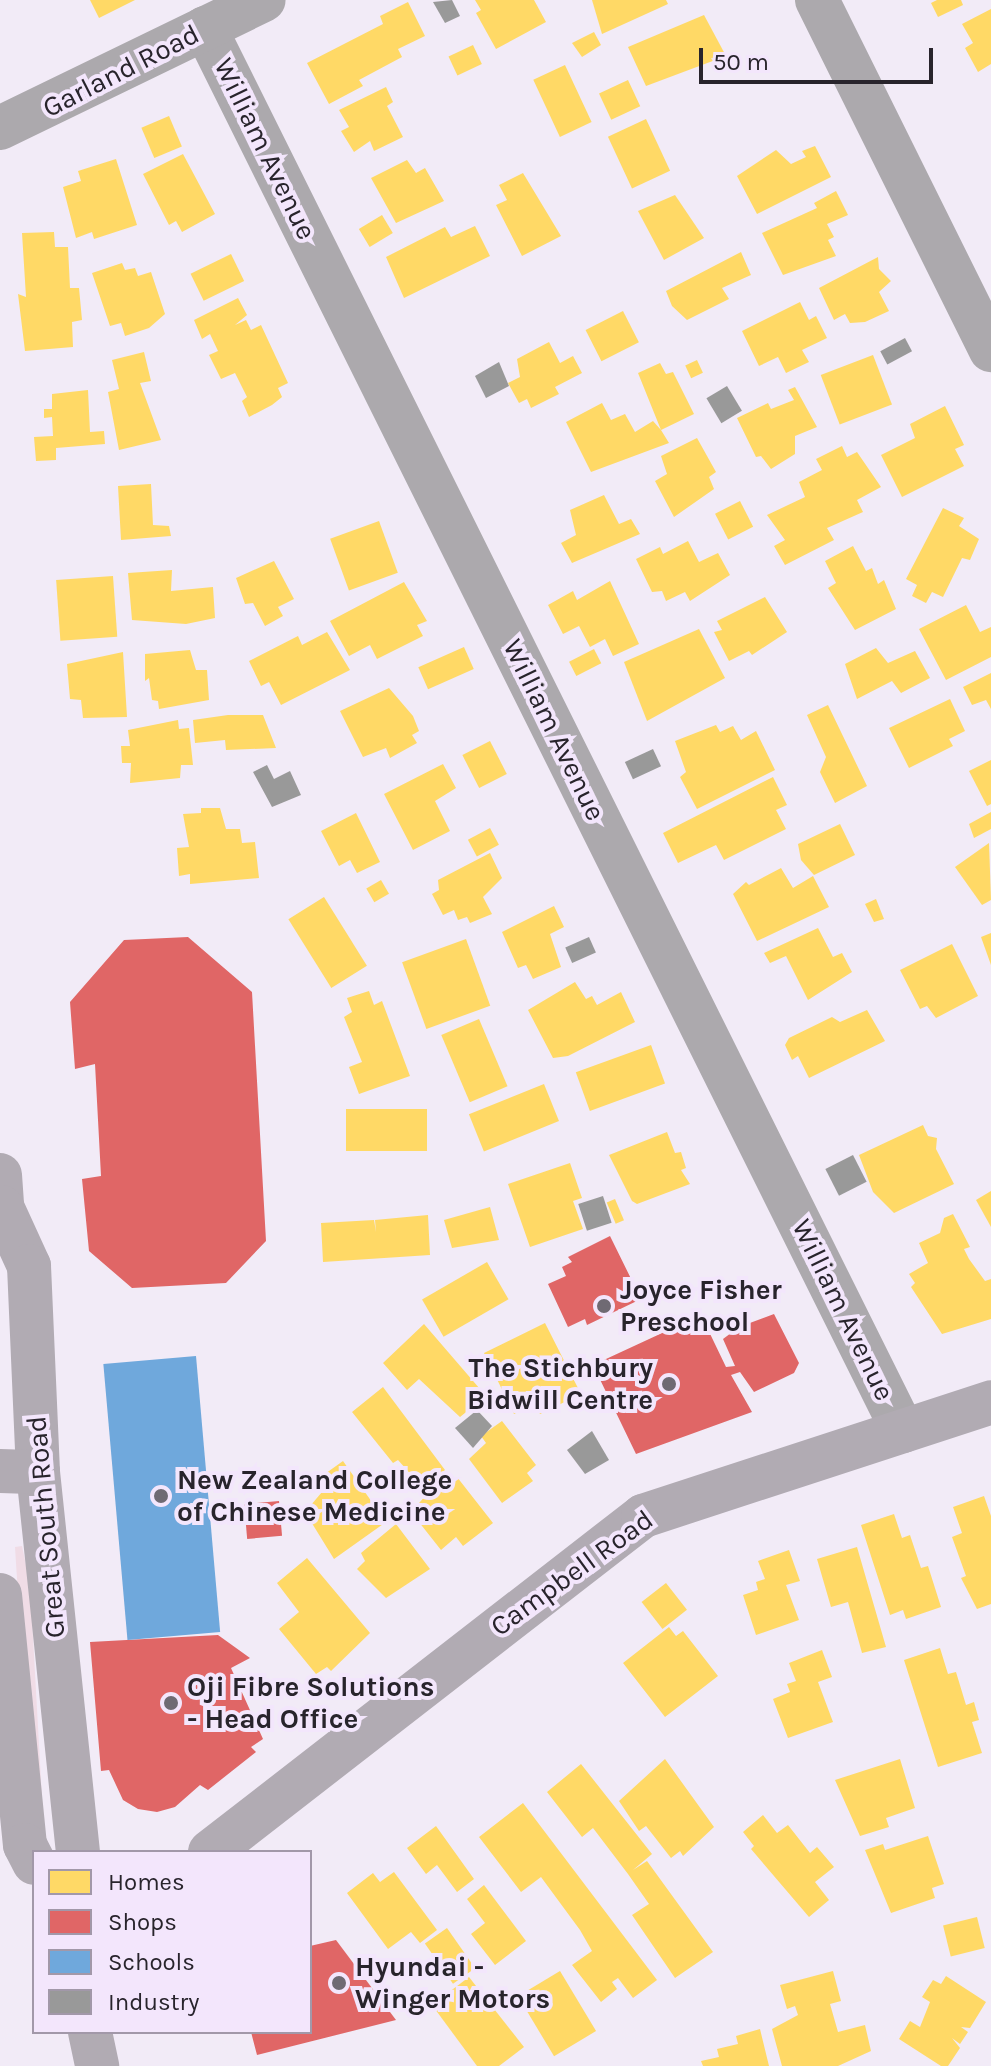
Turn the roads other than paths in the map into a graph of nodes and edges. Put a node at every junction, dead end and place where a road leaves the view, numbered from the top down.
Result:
1 (264, 0) edge
2 (817, 0) edge
3 (205, 28) junction
4 (7, 130) edge
5 (991, 350) edge
6 (1, 1199) edge
7 (991, 1402) edge
8 (903, 1431) junction
9 (19, 1472) edge
10 (0, 1595) edge
11 (2, 1658) edge
12 (8, 1770) edge
13 (78, 1850) edge
14 (213, 1850) edge
15 (32, 1859) edge
16 (90, 2034) edge
17 (97, 2066) edge

1 - 3 street, Garland Road
2 - 5 street
3 - 4 street, Garland Road
3 - 8 street, William Avenue
6 - 9 main road, Great South Road
7 - 8 main road, Campbell Road
8 - 14 main road, Campbell Road
9 - 13 main road, Great South Road
10 - 11 main road, Great South Road
11 - 12 main road, Great South Road
12 - 15 main road, Great South Road
16 - 17 main road

